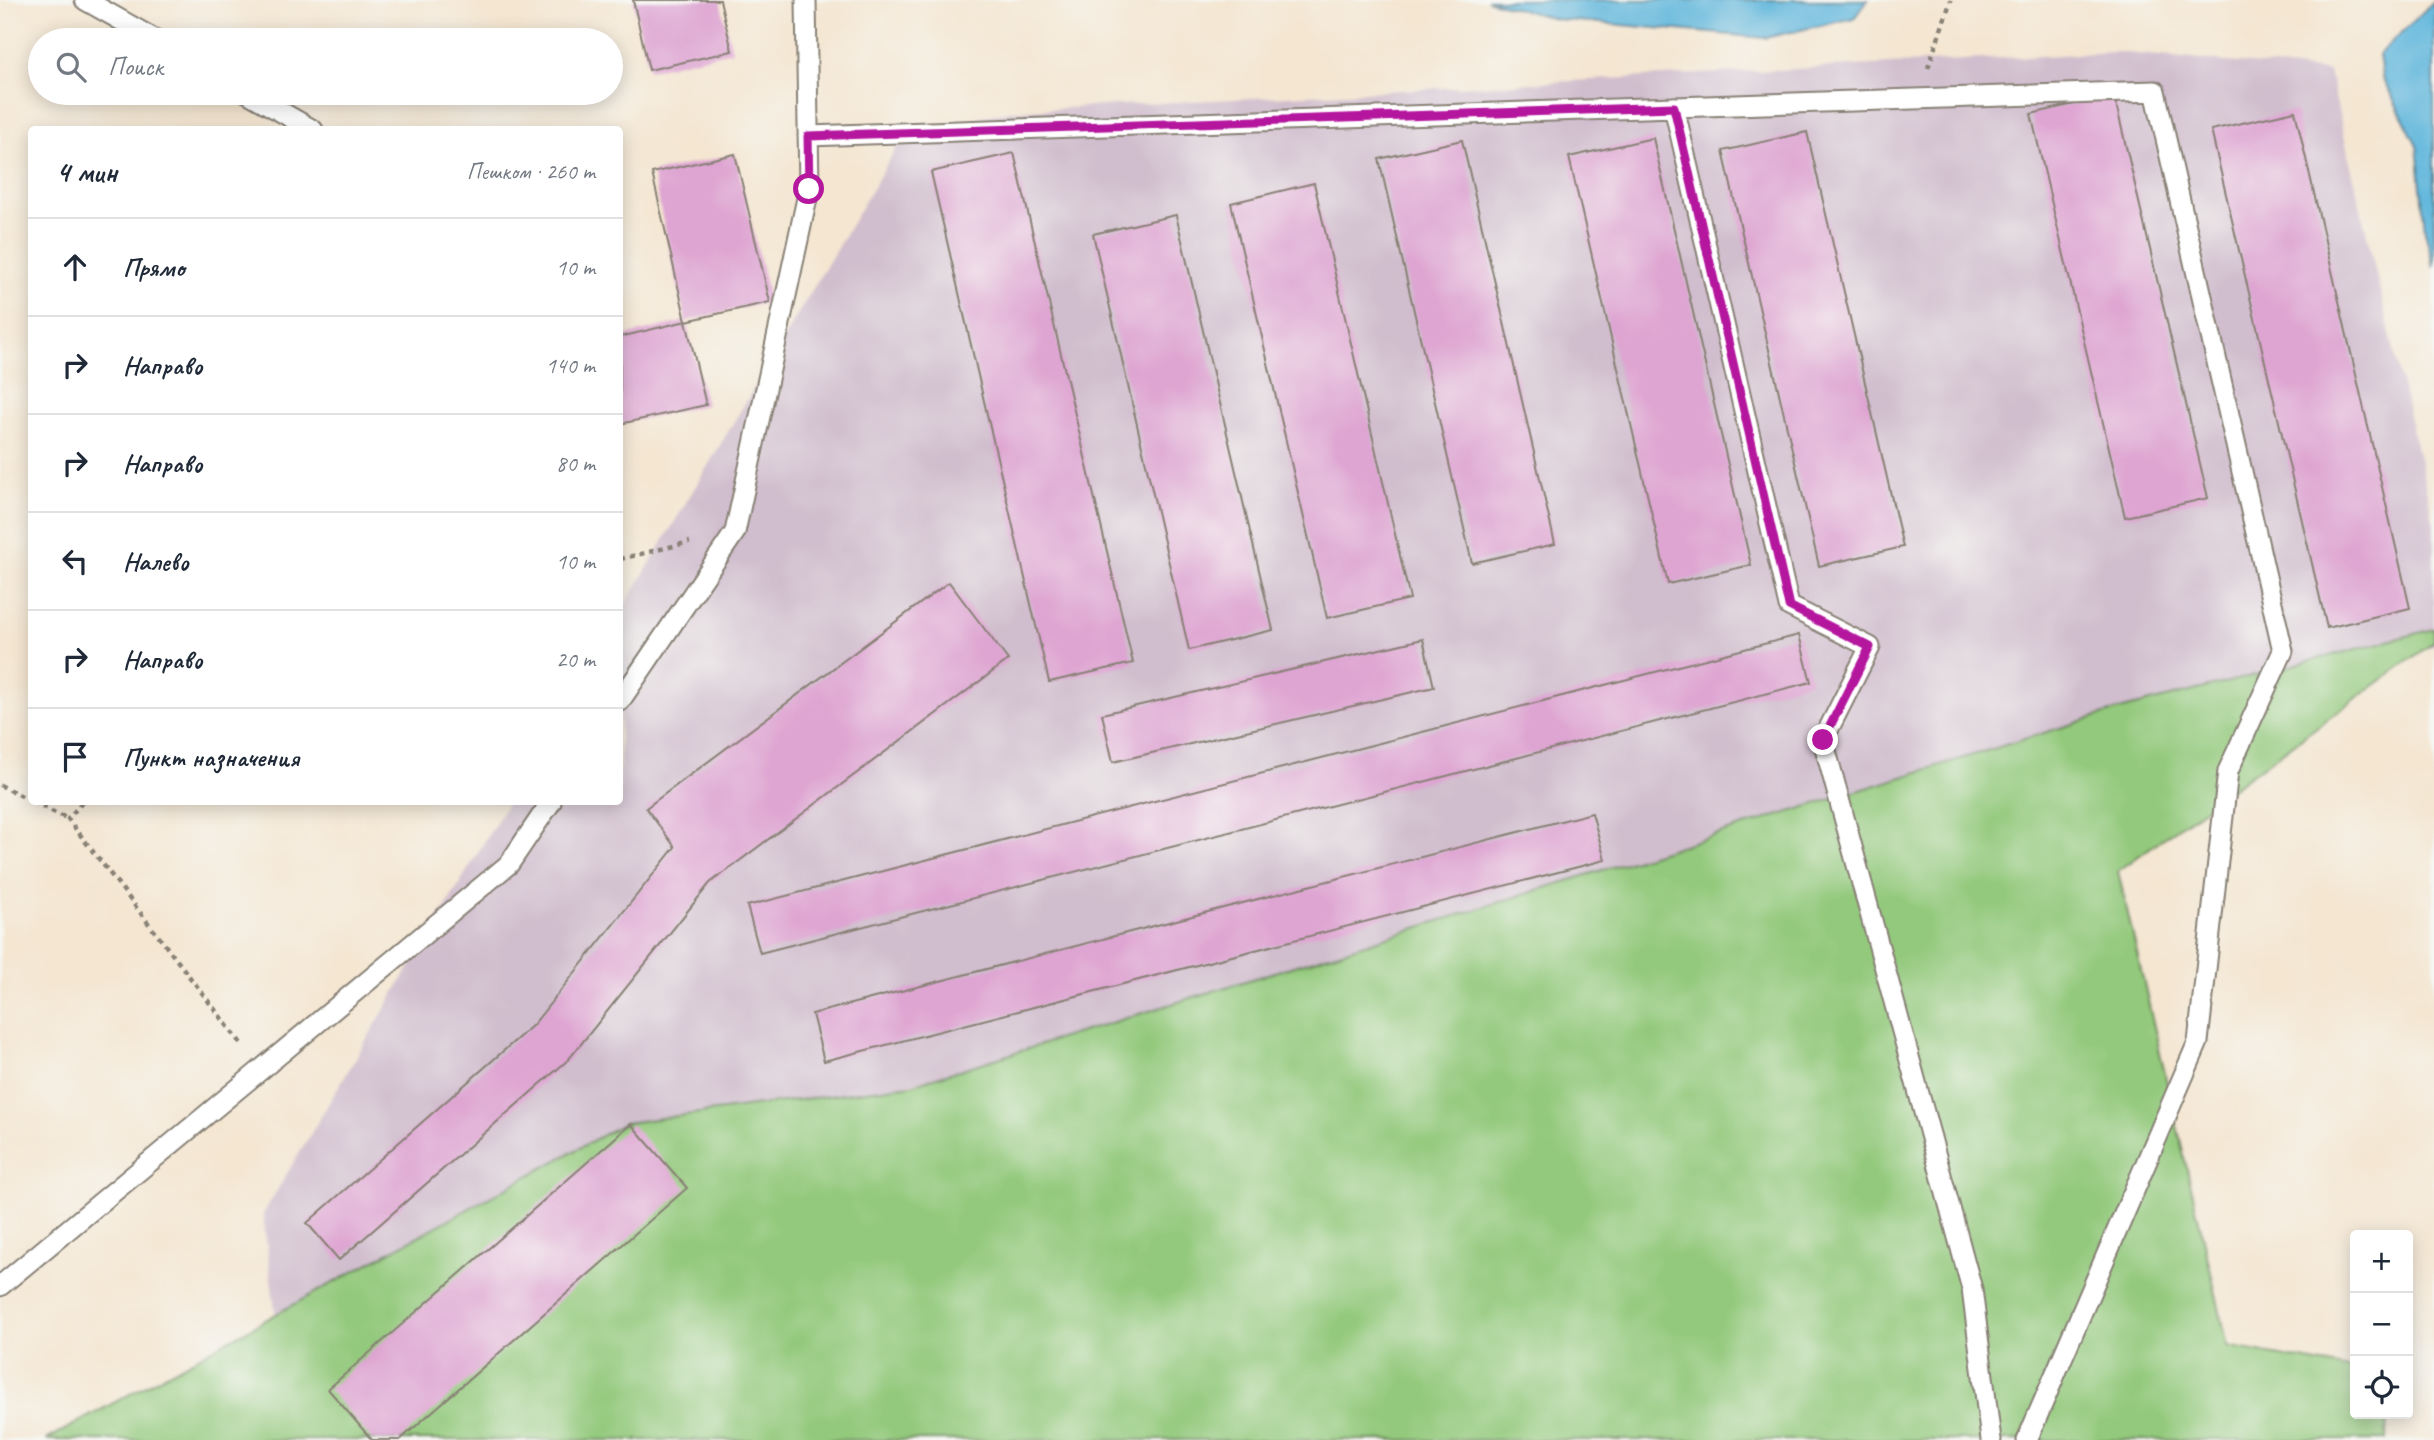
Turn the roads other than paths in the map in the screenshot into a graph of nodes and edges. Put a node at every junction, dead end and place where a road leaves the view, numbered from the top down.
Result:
1 (85, 0) edge
2 (806, 0) edge
3 (135, 28) edge
4 (269, 105) edge
5 (1674, 107) junction
6 (306, 126) edge
7 (808, 136) junction
8 (623, 697) edge
9 (549, 805) edge
10 (0, 1286) edge
11 (1991, 1440) edge
12 (2027, 1440) edge

1 - 3 lane
2 - 7 lane
4 - 6 lane
5 - 7 lane
5 - 11 lane
5 - 12 lane
7 - 8 lane
9 - 10 lane

